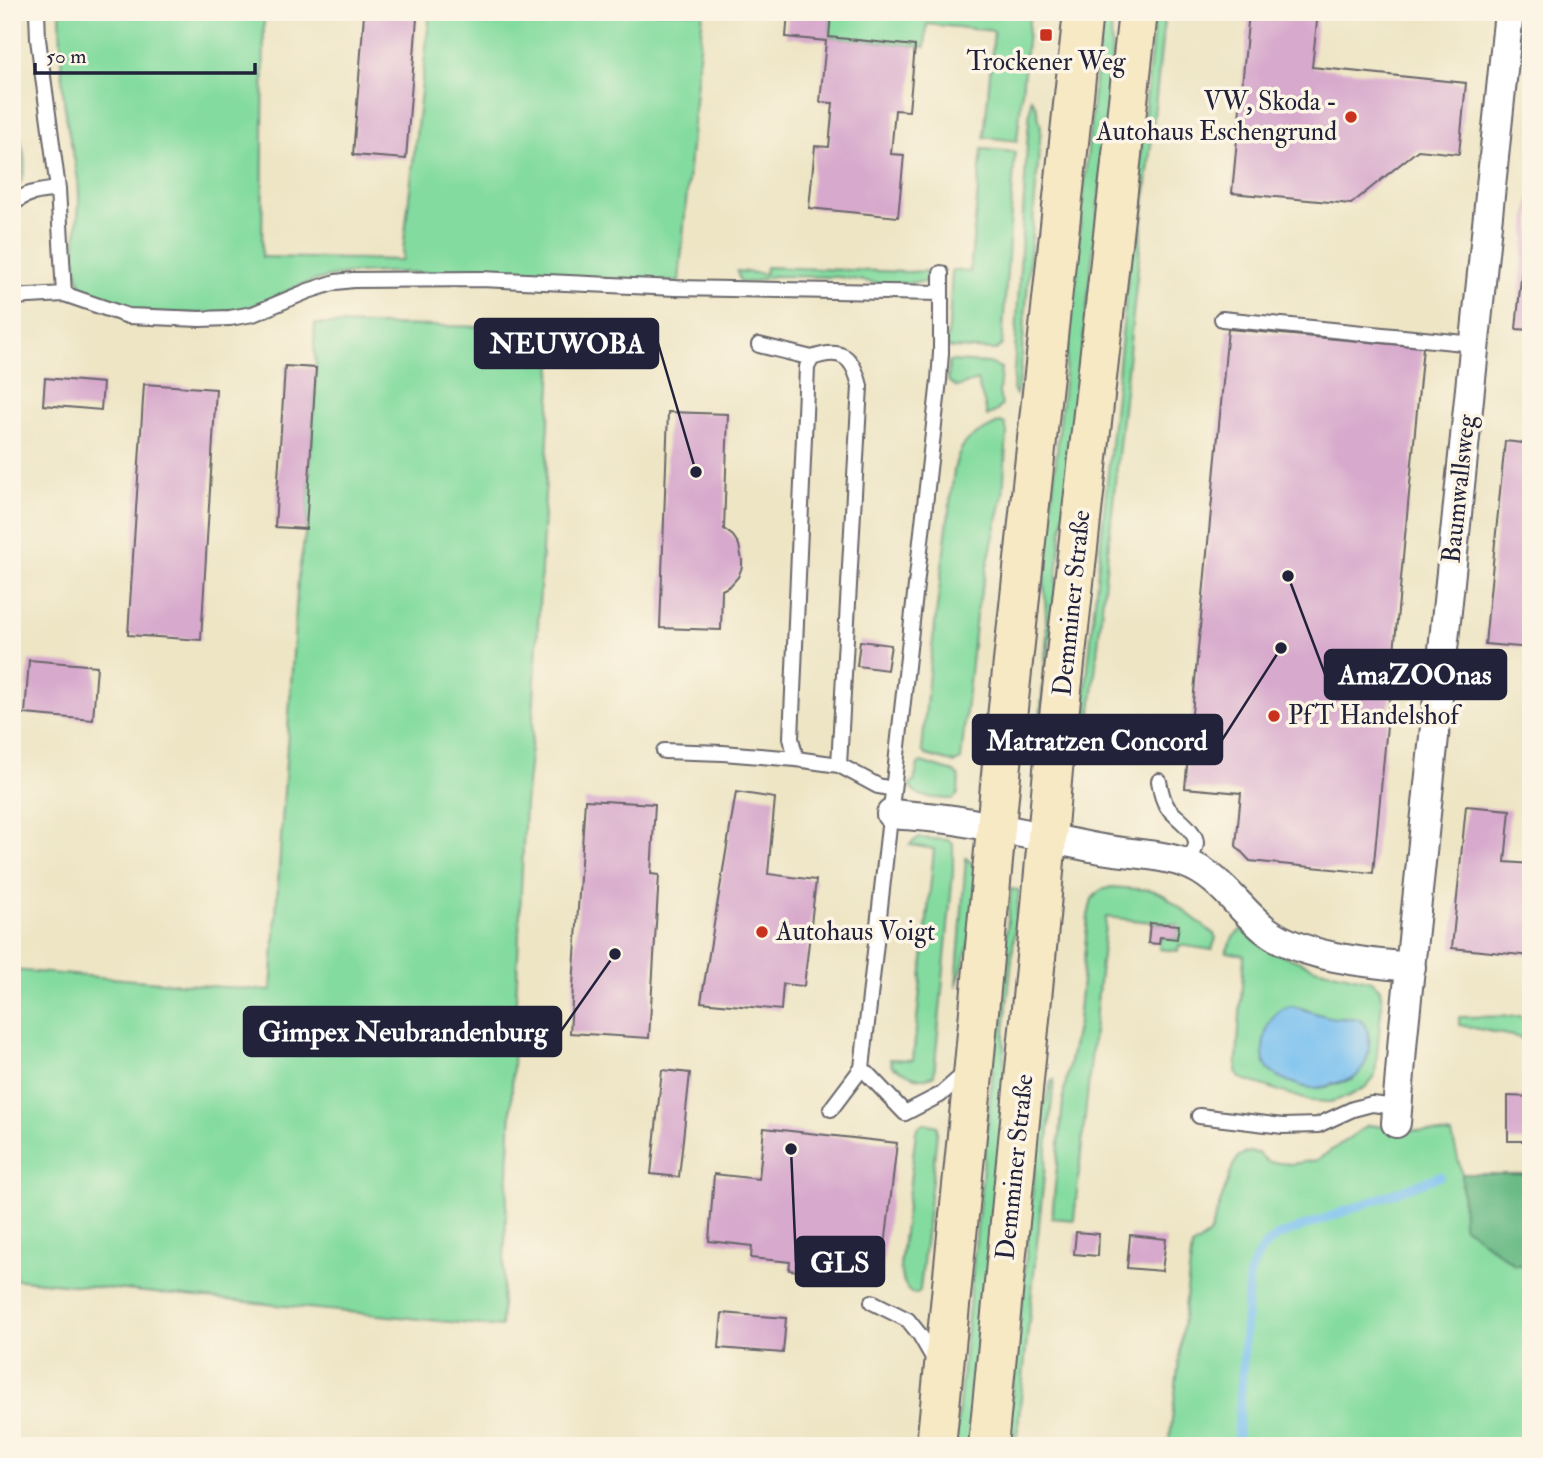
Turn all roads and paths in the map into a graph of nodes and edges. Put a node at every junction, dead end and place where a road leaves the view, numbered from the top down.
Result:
1 (37, 12) edge
2 (1083, 12) edge
3 (1138, 12) edge
4 (1509, 12) edge
5 (58, 189) junction
6 (12, 205) edge
7 (941, 272) dead end
8 (64, 293) junction
9 (940, 293) junction
10 (12, 297) edge
11 (1222, 319) dead end
12 (1474, 344) junction
13 (759, 345) dead end
14 (812, 358) junction
15 (664, 751) dead end
16 (796, 759) junction
17 (839, 765) junction
18 (1159, 781) dead end
19 (892, 802) junction
20 (996, 828) junction
21 (1047, 838) junction
22 (1187, 864) junction
23 (1411, 967) junction
24 (974, 1065) junction
25 (862, 1068) junction
26 (831, 1109) dead end
27 (1396, 1115) joint
28 (1199, 1116) dead end
29 (872, 1302) dead end
30 (943, 1374) junction
31 (936, 1446) edge
32 (988, 1446) edge

1 - 5 lane
2 - 20 main road, Demminer Straße
3 - 21 main road, Demminer Straße
4 - 12 street, Baumwallsweg
5 - 6 lane
5 - 8 lane
7 - 9 lane
8 - 9 lane
8 - 10 lane
9 - 19 lane
11 - 12 lane
12 - 23 street, Baumwallsweg
13 - 14 lane
14 - 16 lane
14 - 17 lane
15 - 16 lane
16 - 17 lane
17 - 19 lane
18 - 22 lane
19 - 20 street
19 - 25 lane
20 - 21 street
20 - 24 main road, Demminer Straße
21 - 22 street
21 - 32 main road, Demminer Straße
22 - 23 street
23 - 27 street, Baumwallsweg
24 - 25 lane
24 - 30 main road, Demminer Straße
25 - 26 lane
27 - 28 lane
29 - 30 lane
30 - 31 main road, Demminer Straße

